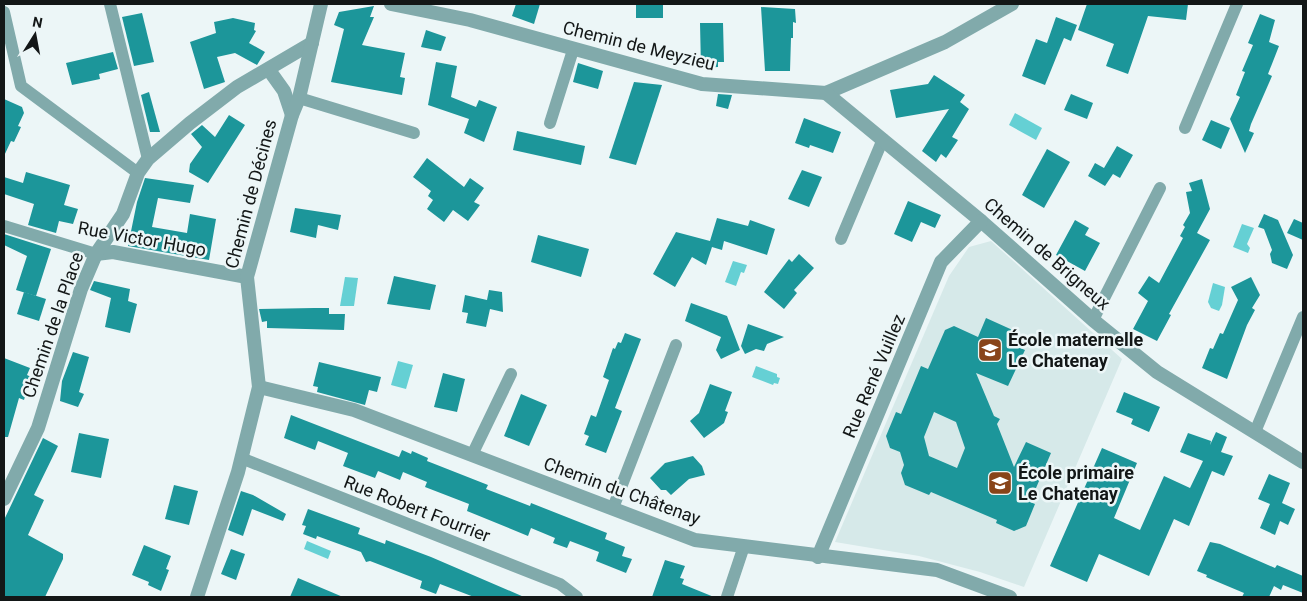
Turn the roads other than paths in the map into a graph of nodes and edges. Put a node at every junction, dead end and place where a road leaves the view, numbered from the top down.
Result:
1 (110, 4) edge
2 (322, 4) edge
3 (391, 4) edge
4 (1012, 4) edge
5 (1237, 4) edge
6 (4, 12) edge
7 (312, 43) junction
8 (573, 50) junction
9 (269, 70) junction
10 (826, 93) junction
11 (299, 98) junction
12 (292, 116) junction
13 (550, 123) dead end
14 (1185, 128) dead end
15 (414, 133) dead end
16 (883, 139) junction
17 (148, 159) junction
18 (138, 173) junction
19 (1160, 188) dead end
20 (981, 221) junction
21 (4, 226) edge
22 (841, 239) dead end
23 (96, 254) junction
24 (246, 277) junction
25 (1303, 316) edge
26 (1093, 320) junction
27 (676, 345) dead end
28 (511, 374) dead end
29 (260, 387) junction
30 (1255, 432) junction
31 (472, 455) junction
32 (241, 458) junction
33 (1303, 462) edge
34 (4, 499) edge
35 (613, 508) junction
36 (744, 546) junction
37 (818, 556) junction
38 (197, 597) edge
39 (577, 597) edge
40 (727, 597) edge
41 (1010, 597) edge

1 - 17 street
2 - 7 street, Chemin de Décines
3 - 8 street, Chemin de Meyzieu
4 - 10 street, Chemin de Meyzieu
5 - 14 street
6 - 18 street
7 - 9 street, Chemin de la Place
7 - 11 street, Chemin de Décines
8 - 10 street, Chemin de Meyzieu
8 - 13 street
9 - 12 street
9 - 17 street, Chemin de la Place
10 - 16 street, Chemin de Brigneux
11 - 12 street, Chemin de Décines
11 - 15 street
12 - 24 street, Chemin de Décines
16 - 20 street, Chemin de Brigneux
16 - 22 street
17 - 18 street, Chemin de la Place
18 - 23 street, Chemin de la Place
19 - 26 street
20 - 26 street, Chemin de Brigneux
20 - 37 street, Rue René Vuillez
21 - 23 street, Rue Victor Hugo
23 - 24 street, Rue Victor Hugo
23 - 34 street, Chemin de la Place
24 - 29 street, Chemin de Décines
25 - 30 street
26 - 30 street, Chemin de Brigneux
27 - 35 street
28 - 31 street
29 - 31 street, Chemin du Châtenay
29 - 32 street, Chemin de Décines
30 - 33 street, Chemin de Brigneux
31 - 35 street, Chemin du Châtenay
32 - 38 street, Chemin de Décines
32 - 39 street, Rue Robert Fourrier
35 - 36 street, Chemin du Châtenay
36 - 37 street, Chemin du Châtenay
36 - 40 street
37 - 41 street, Chemin du Châtenay

